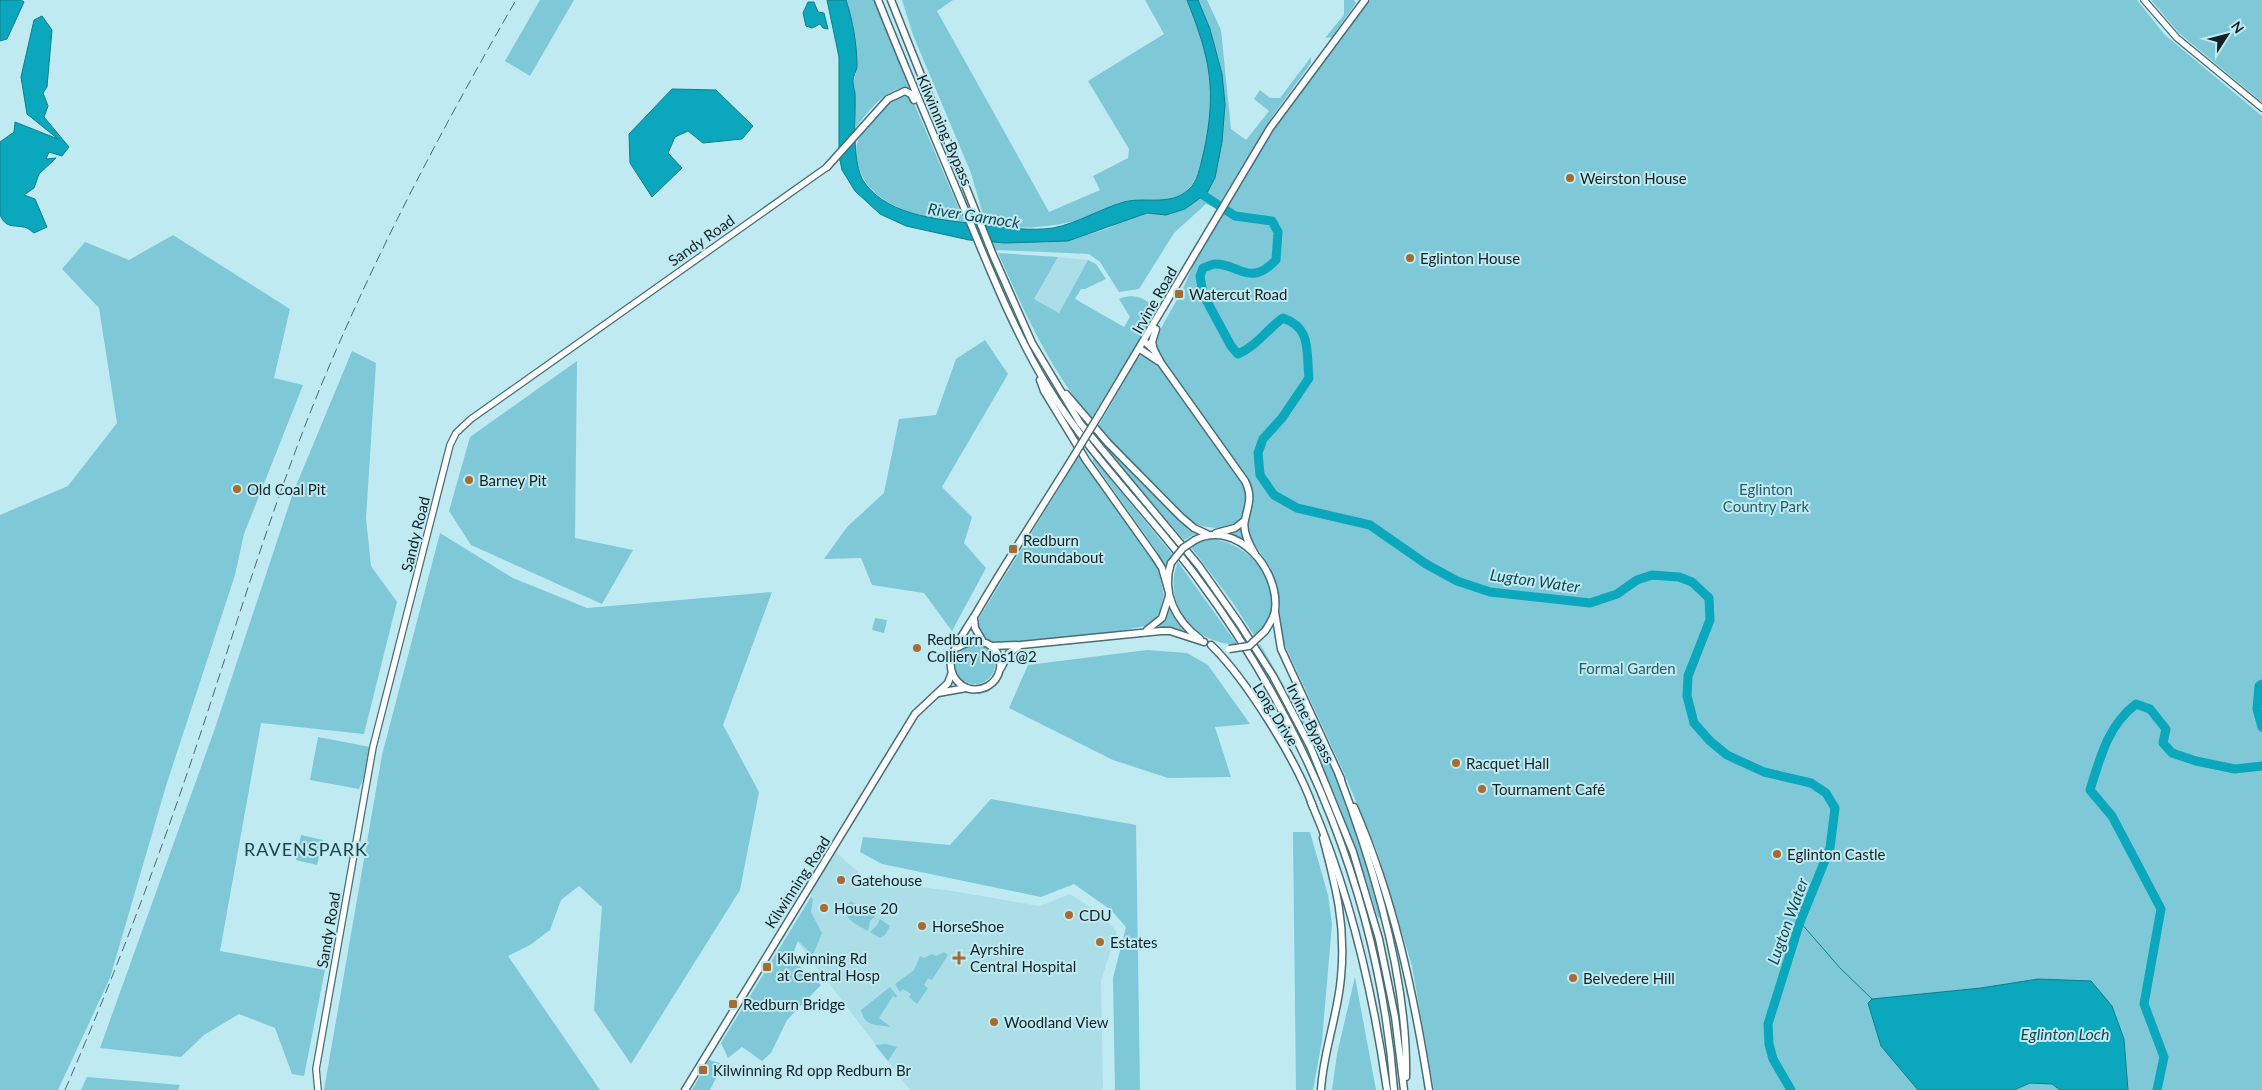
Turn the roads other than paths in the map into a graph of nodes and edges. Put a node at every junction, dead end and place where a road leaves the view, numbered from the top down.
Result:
1 (878, 0) edge
2 (891, 0) edge
3 (896, 0) edge
4 (1365, 0) edge
5 (2144, 0) edge
6 (894, 8) junction
7 (2262, 108) edge
8 (930, 129) junction
9 (827, 167) joint
10 (1172, 294) junction
11 (1144, 341) junction
12 (1140, 349) junction
13 (1154, 350) junction
14 (1033, 362) junction
15 (1161, 363) junction
16 (1051, 376) junction
17 (1077, 426) junction
18 (1246, 518) junction
19 (1210, 534) junction
20 (1255, 554) junction
21 (1169, 592) junction
22 (1275, 612) junction
23 (974, 618) junction
24 (1144, 632) junction
25 (982, 640) junction
26 (1204, 642) junction
27 (1021, 645) junction
28 (1211, 645) junction
29 (991, 646) junction
30 (958, 647) junction
31 (1001, 668) junction
32 (952, 672) junction
33 (966, 688) junction
34 (937, 694) junction
35 (1339, 775) junction
36 (1311, 802) junction
37 (318, 1090) edge
38 (685, 1090) edge
39 (1321, 1090) edge
40 (1387, 1090) edge
41 (1394, 1090) edge
42 (1405, 1090) edge
43 (1429, 1090) edge

1 - 8 main road, Kilwinning Bypass
2 - 6 main road, Kilwinning Bypass
3 - 6 main road
4 - 10 main road, Irvine Road
5 - 7 main road
6 - 16 main road, Kilwinning Bypass
8 - 9 main road
8 - 14 main road, Kilwinning Bypass
9 - 37 main road, Sandy Road
10 - 11 main road, Irvine Road
10 - 13 main road
11 - 12 main road, Irvine Road
11 - 13 main road
12 - 15 main road
12 - 23 main road, Irvine Road, bridge
13 - 15 main road
14 - 17 main road, Kilwinning Bypass
14 - 21 main road
15 - 18 main road
16 - 17 main road, Kilwinning Bypass
16 - 19 main road
17 - 41 main road, Irvine Bypass
17 - 42 main road, Irvine Bypass
18 - 19 main road
18 - 20 main road
19 - 20 main road
19 - 21 main road, bridge
20 - 22 main road
21 - 24 main road
21 - 26 main road
22 - 28 main road, bridge
22 - 35 main road, Long Drive
23 - 25 main road
23 - 30 main road, Irvine Road
24 - 26 main road
24 - 27 main road
25 - 29 main road
25 - 30 main road
26 - 28 main road
27 - 29 main road
27 - 31 main road
28 - 36 main road, Long Drive
29 - 31 main road
30 - 32 main road
31 - 33 main road
32 - 33 main road
32 - 34 main road, Kilwinning Road
33 - 34 main road
34 - 38 main road, Kilwinning Road
35 - 42 main road
35 - 43 main road
36 - 39 main road
36 - 40 main road

